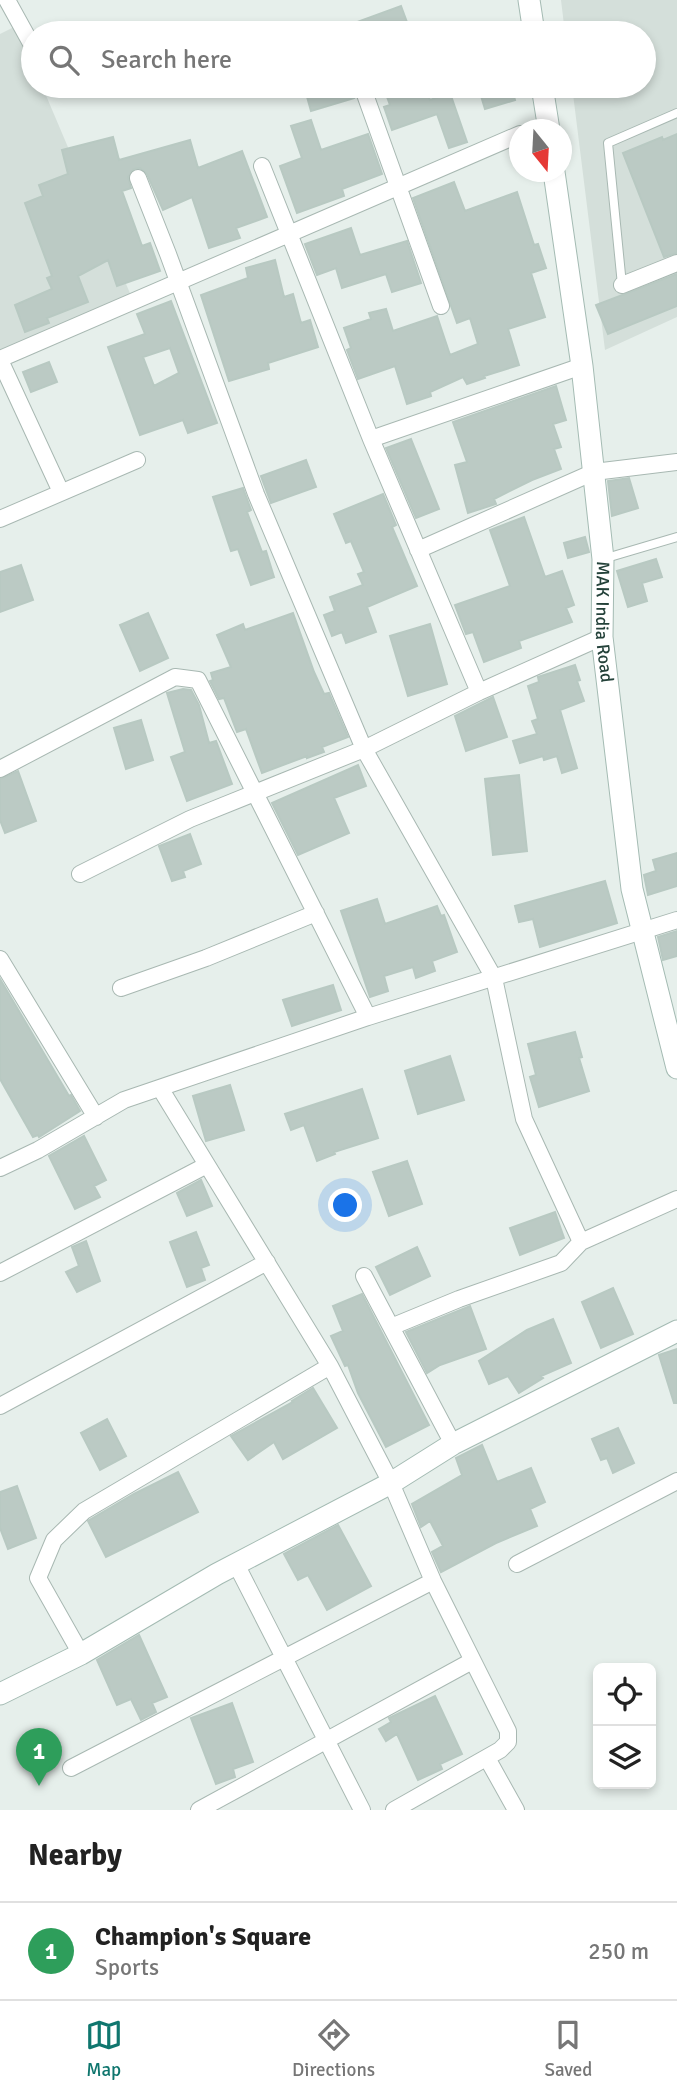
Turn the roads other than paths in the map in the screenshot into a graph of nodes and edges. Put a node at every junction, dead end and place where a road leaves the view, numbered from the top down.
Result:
1 (8, 0) edge
2 (529, 0) edge
3 (532, 21) edge
4 (21, 24) edge
5 (366, 98) edge
6 (542, 98) edge
7 (677, 113) edge
8 (542, 119) edge
9 (509, 139) edge
10 (262, 166) dead end
11 (138, 178) dead end
12 (555, 182) edge
13 (398, 186) junction
14 (290, 232) junction
15 (677, 263) edge
16 (178, 281) junction
17 (622, 285) joint
18 (441, 306) dead end
19 (0, 359) edge
20 (582, 366) junction
21 (371, 439) junction
22 (137, 460) dead end
23 (677, 462) edge
24 (594, 472) junction
25 (61, 492) junction
26 (0, 519) edge
27 (677, 537) edge
28 (418, 550) junction
29 (603, 559) junction
30 (602, 637) junction
31 (479, 692) junction
32 (364, 749) junction
33 (0, 769) edge
34 (255, 794) junction
35 (80, 874) dead end
36 (316, 913) junction
37 (677, 920) edge
38 (642, 932) junction
39 (0, 959) edge
40 (494, 978) junction
41 (121, 988) dead end
42 (368, 1017) junction
43 (677, 1068) edge
44 (160, 1088) junction
45 (96, 1117) junction
46 (207, 1165) junction
47 (0, 1168) edge
48 (677, 1199) edge
49 (581, 1242) junction
50 (267, 1262) junction
51 (0, 1273) edge
52 (364, 1276) dead end
53 (391, 1327) junction
54 (677, 1331) edge
55 (330, 1366) junction
56 (0, 1406) edge
57 (453, 1444) junction
58 (677, 1481) edge
59 (391, 1483) junction
60 (236, 1564) junction
61 (517, 1564) dead end
62 (433, 1581) junction
63 (81, 1654) junction
64 (285, 1658) junction
65 (472, 1661) junction
66 (0, 1695) edge
67 (327, 1742) junction
68 (487, 1758) junction
69 (71, 1768) dead end
70 (199, 1810) edge
71 (362, 1810) edge
72 (394, 1810) edge
73 (516, 1810) edge

1 - 4 street
2 - 3 street
5 - 13 street
6 - 8 street
7 - 17 lane
9 - 13 street
10 - 14 street
11 - 16 street
12 - 20 street, MAK India Road
13 - 14 street
13 - 18 street
14 - 16 street
14 - 21 street
15 - 17 street
16 - 19 street
16 - 32 street
19 - 25 street
20 - 21 street
20 - 24 street, MAK India Road
21 - 28 street
22 - 25 street
23 - 24 street
24 - 28 street
24 - 29 street, MAK India Road
25 - 26 street
27 - 29 lane
28 - 31 street
29 - 30 street, MAK India Road
30 - 31 street
30 - 38 street, MAK India Road
31 - 32 street
32 - 34 street
32 - 40 street
33 - 34 street
34 - 35 street
34 - 36 street
36 - 41 street
36 - 42 street
37 - 38 street
38 - 40 street
38 - 43 street, MAK India Road
39 - 45 street
40 - 42 street
40 - 49 street
42 - 44 street
44 - 45 street
44 - 46 street
45 - 47 street
46 - 50 street
46 - 51 street
48 - 49 street
49 - 53 street
50 - 55 street
50 - 56 street
52 - 53 street
53 - 57 street
54 - 57 street
55 - 59 street
55 - 63 street
57 - 59 street
58 - 61 street
59 - 60 street
59 - 62 street
60 - 63 street
60 - 64 street
62 - 64 street
62 - 65 street
63 - 66 street
64 - 67 street
64 - 69 street
65 - 67 street
65 - 68 street
67 - 70 street
67 - 71 street
68 - 72 street
68 - 73 street

